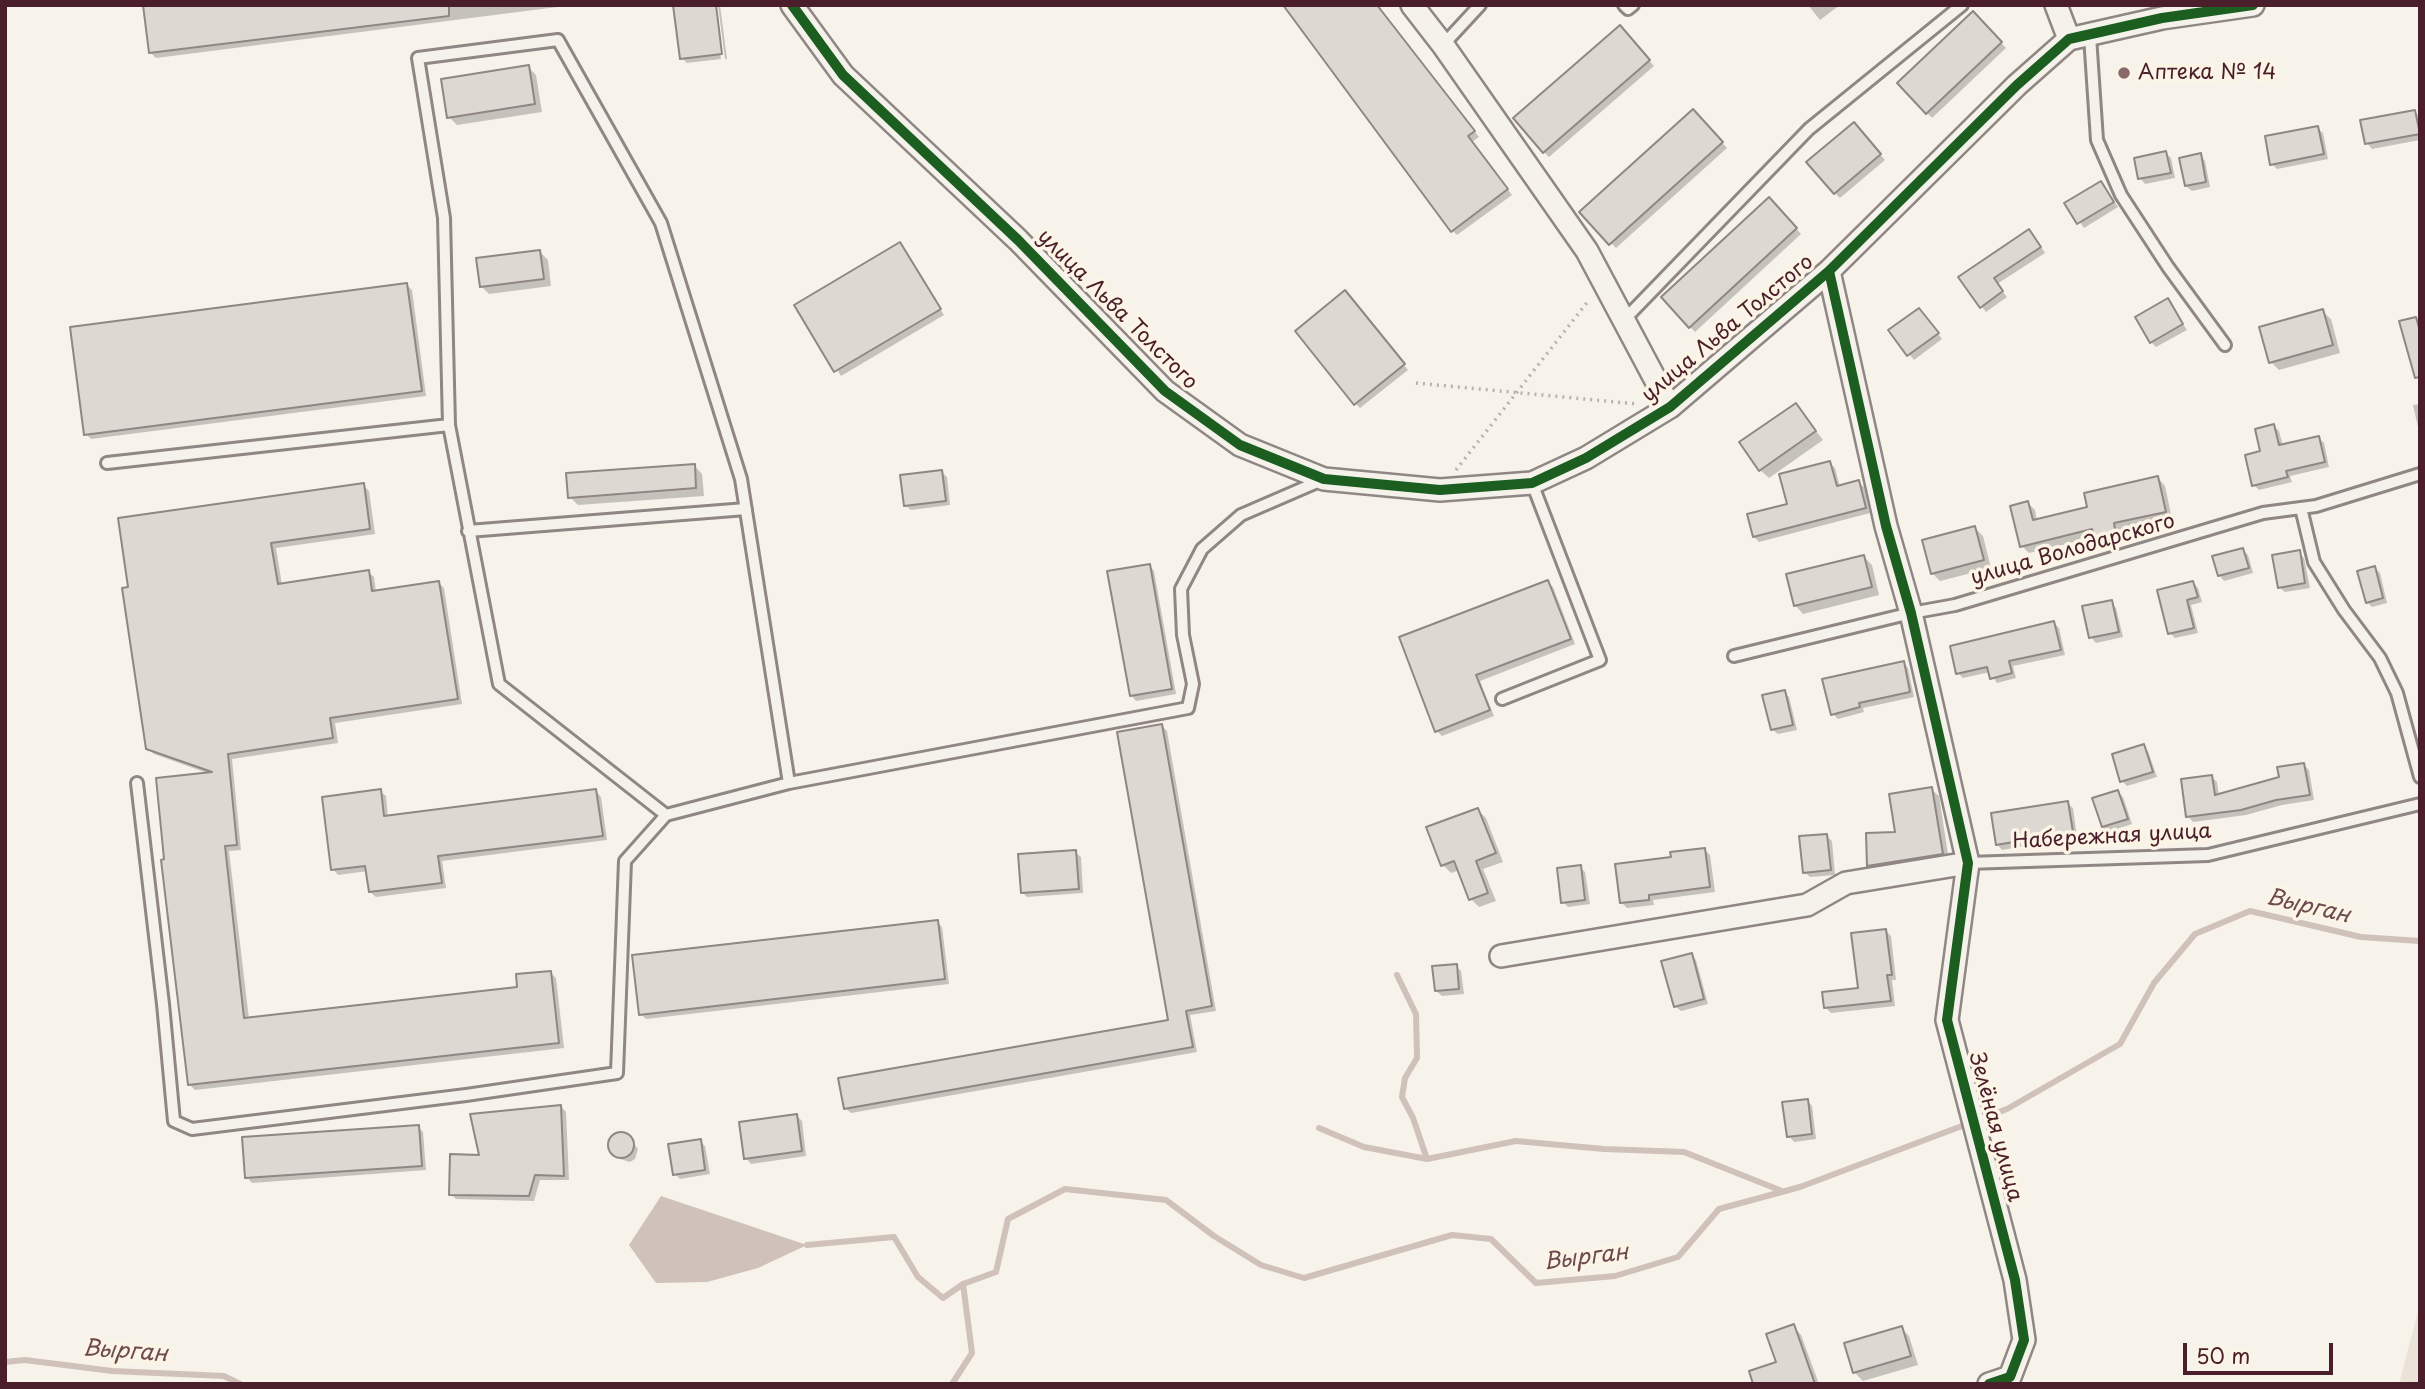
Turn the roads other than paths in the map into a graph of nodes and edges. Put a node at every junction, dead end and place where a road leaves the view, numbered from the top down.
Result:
1 (792, 5) edge
2 (1412, 5) edge
3 (1480, 5) edge
4 (1624, 5) edge
5 (1633, 5) edge
6 (1962, 5) edge
7 (2056, 5) edge
8 (2253, 5) edge
9 (2080, 38) junction
10 (1443, 45) junction
11 (1829, 271) junction
12 (1624, 320) junction
13 (2225, 345) dead end
14 (1670, 407) junction
15 (449, 425) junction
16 (107, 463) dead end
17 (2420, 474) edge
18 (1324, 479) junction
19 (1532, 483) junction
20 (2301, 508) junction
21 (746, 509) junction
22 (468, 531) junction
23 (1911, 613) junction
24 (1734, 656) dead end
25 (1502, 699) dead end
26 (2420, 777) edge
27 (137, 783) dead end
28 (789, 783) junction
29 (2420, 804) edge
30 (666, 815) junction
31 (1968, 863) junction
32 (1501, 956) dead end
33 (1989, 1384) edge

1 - 18 street, улица Льва Толстого
2 - 10 street
3 - 10 lane
4 - 5 lane
6 - 12 lane
7 - 9 street
8 - 9 street, улица Льва Толстого
9 - 11 street, улица Льва Толстого
9 - 13 lane
10 - 12 street
11 - 14 street, улица Льва Толстого
11 - 23 street
12 - 14 street
14 - 19 street, улица Льва Толстого
15 - 16 lane
15 - 21 lane
15 - 22 lane
17 - 20 lane, улица Володарского
18 - 19 street, улица Льва Толстого
18 - 28 lane
19 - 25 lane
20 - 23 lane, улица Володарского
20 - 26 lane
21 - 22 lane
21 - 28 lane
22 - 30 lane
23 - 24 lane, улица Володарского
23 - 31 street
27 - 30 lane
28 - 30 lane
29 - 31 lane, Набережная улица
31 - 32 street
31 - 33 street, Зелёная улица

